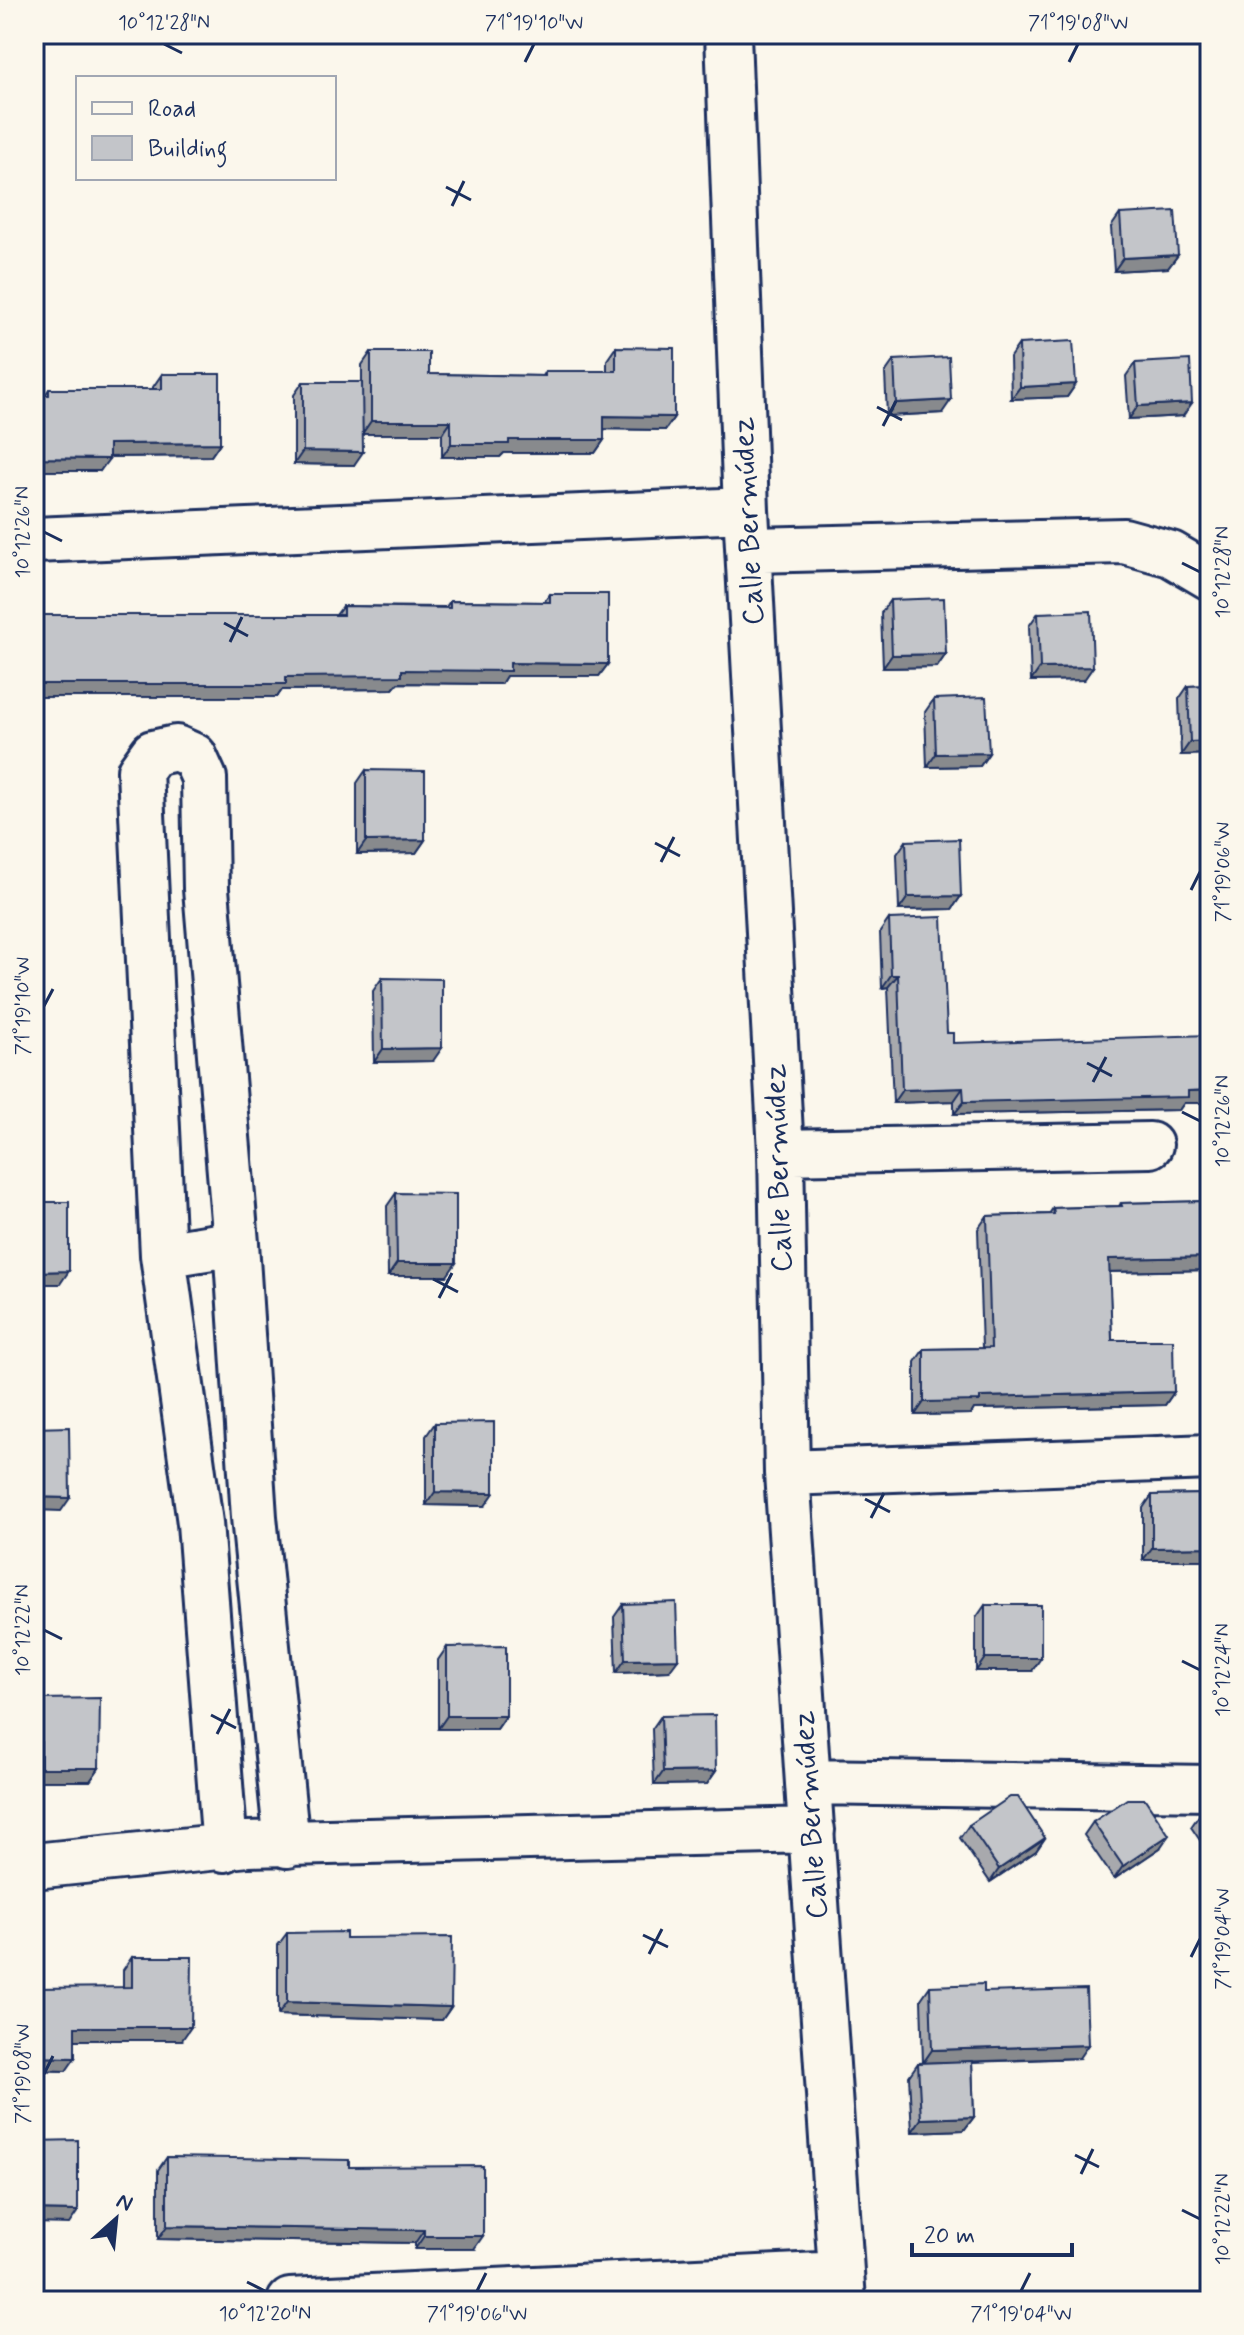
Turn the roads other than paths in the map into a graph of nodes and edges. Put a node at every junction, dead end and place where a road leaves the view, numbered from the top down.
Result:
1 (728, 34) edge
2 (748, 530) junction
3 (34, 540) edge
4 (1210, 577) edge
5 (206, 889) junction
6 (146, 896) junction
7 (1150, 1145) dead end
8 (781, 1152) junction
9 (236, 1243) junction
10 (163, 1255) junction
11 (1210, 1457) edge
12 (787, 1473) junction
13 (254, 1517) junction
14 (200, 1523) junction
15 (809, 1782) junction
16 (1210, 1788) edge
17 (812, 1830) junction
18 (287, 1845) junction
19 (225, 1849) junction
20 (34, 1866) edge
21 (842, 2288) edge
22 (290, 2301) edge

1 - 2 street, Calle Bermúdez
2 - 3 street
2 - 4 street
2 - 8 street, Calle Bermúdez
5 - 6 street
5 - 6 street
5 - 9 street
6 - 10 street
7 - 8 street
8 - 12 street, Calle Bermúdez
9 - 10 street
9 - 13 street
10 - 14 street
11 - 12 street
12 - 15 street, Calle Bermúdez
13 - 14 street
13 - 18 street
14 - 19 street
15 - 16 street
15 - 17 street, Calle Bermúdez
17 - 18 street
17 - 21 street, Calle Bermúdez
18 - 19 street
19 - 20 street
21 - 22 street

